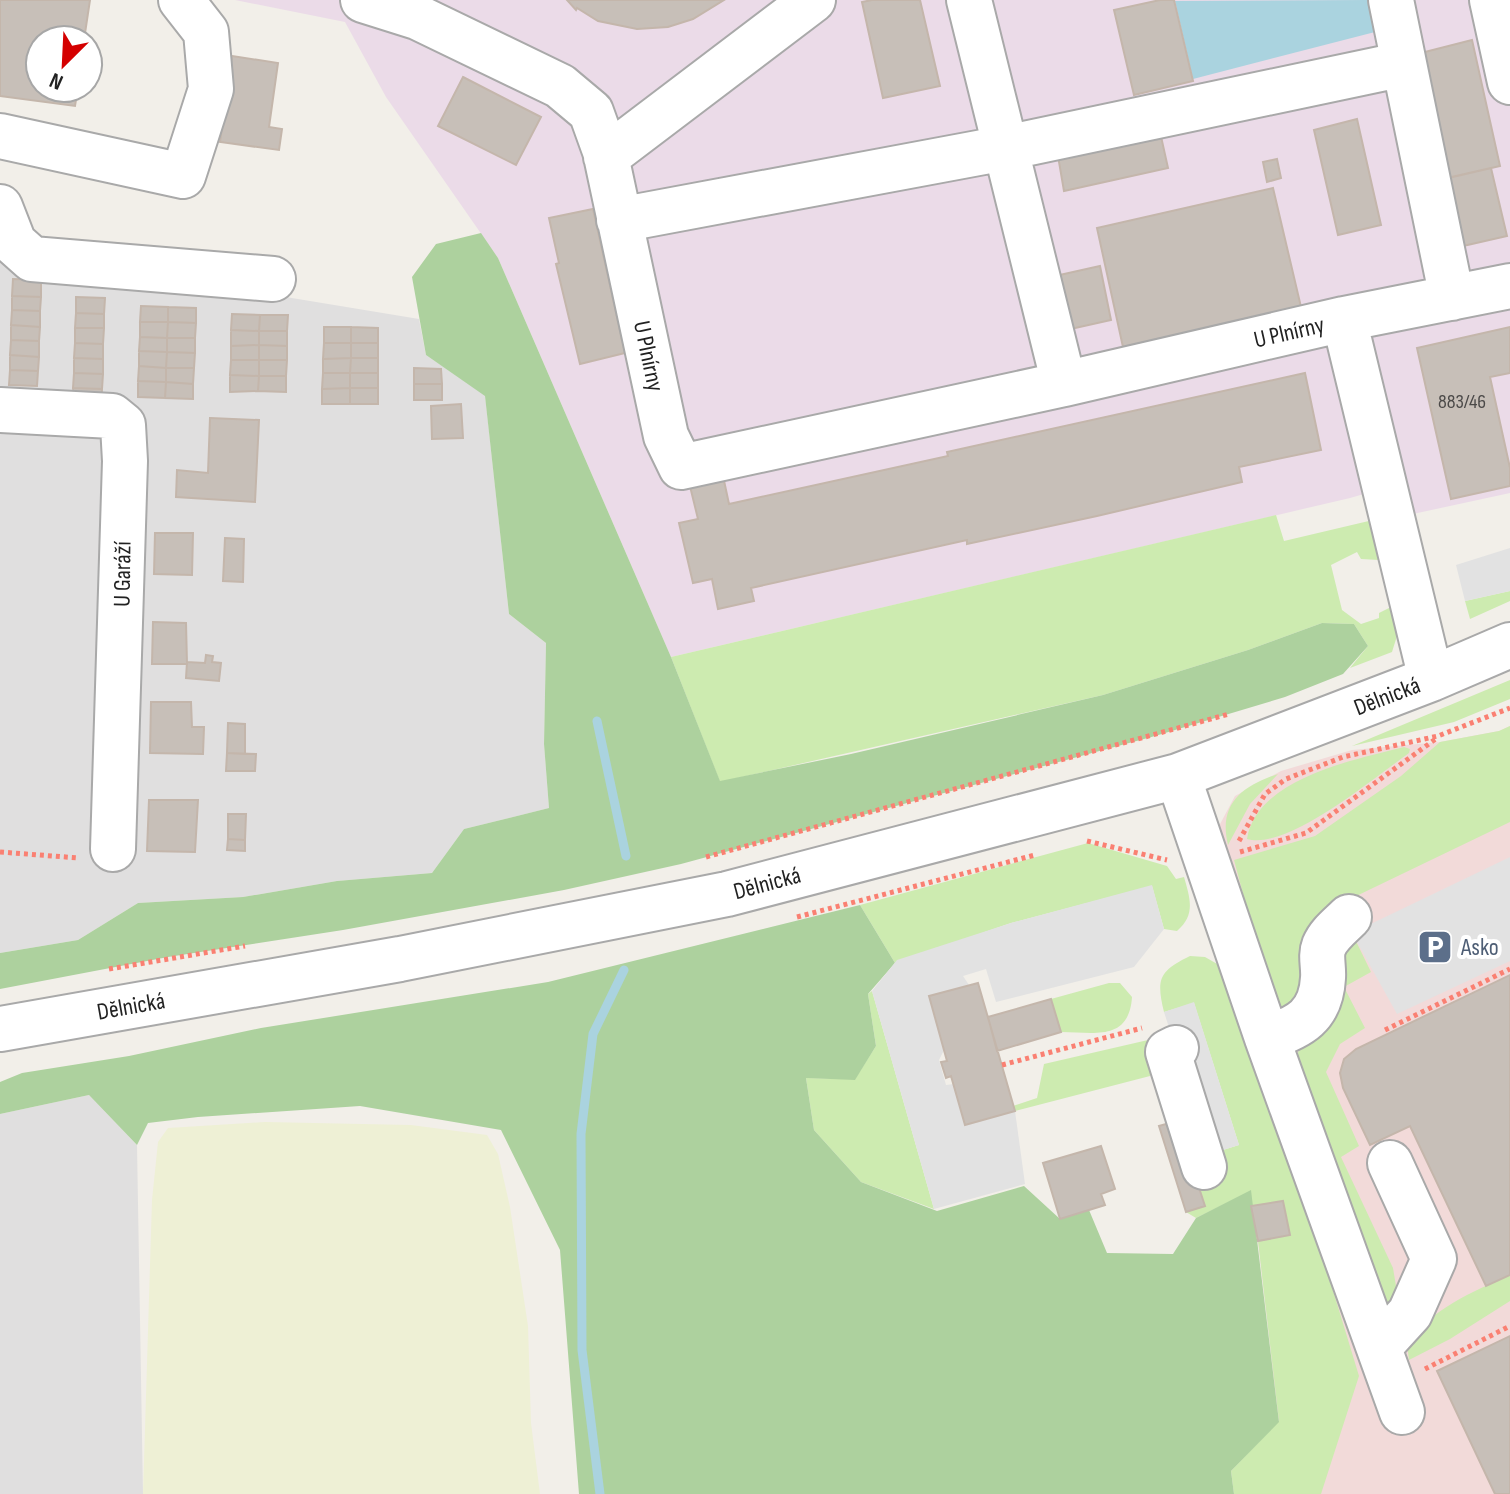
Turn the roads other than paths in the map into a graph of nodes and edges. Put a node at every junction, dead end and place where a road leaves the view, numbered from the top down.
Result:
1 (181, 0) edge
2 (363, 0) edge
3 (813, 0) edge
4 (969, 0) edge
5 (1391, 0) edge
6 (1492, 0) edge
7 (1404, 64) junction
8 (1510, 82) edge
9 (0, 136) edge
10 (1005, 148) junction
11 (606, 157) junction
12 (0, 207) edge
13 (619, 220) junction
14 (273, 279) dead end
15 (1510, 286) edge
16 (1452, 298) junction
17 (1344, 319) junction
18 (1064, 384) junction
19 (0, 410) edge
20 (1510, 645) edge
21 (1431, 679) junction
22 (1178, 776) junction
23 (113, 849) road end
24 (1349, 917) dead end
25 (0, 1029) edge
26 (1160, 1038) road end
27 (1267, 1038) junction
28 (1390, 1163) dead end
29 (1204, 1167) dead end

1 - 9 street
2 - 11 street, U Plnírny
3 - 11 street
4 - 10 street
5 - 7 street
6 - 8 street
7 - 10 street
7 - 16 street
10 - 13 street
10 - 18 street
11 - 13 street, U Plnírny
12 - 14 street
13 - 18 street, U Plnírny
15 - 16 street
16 - 17 street
17 - 18 street, U Plnírny
17 - 21 street, U Plnírny
19 - 23 street, U Garáží
20 - 21 street, Dělnická
21 - 22 street, Dělnická
22 - 25 street, Dělnická
22 - 27 street
24 - 27 street
26 - 29 street
27 - 28 street

